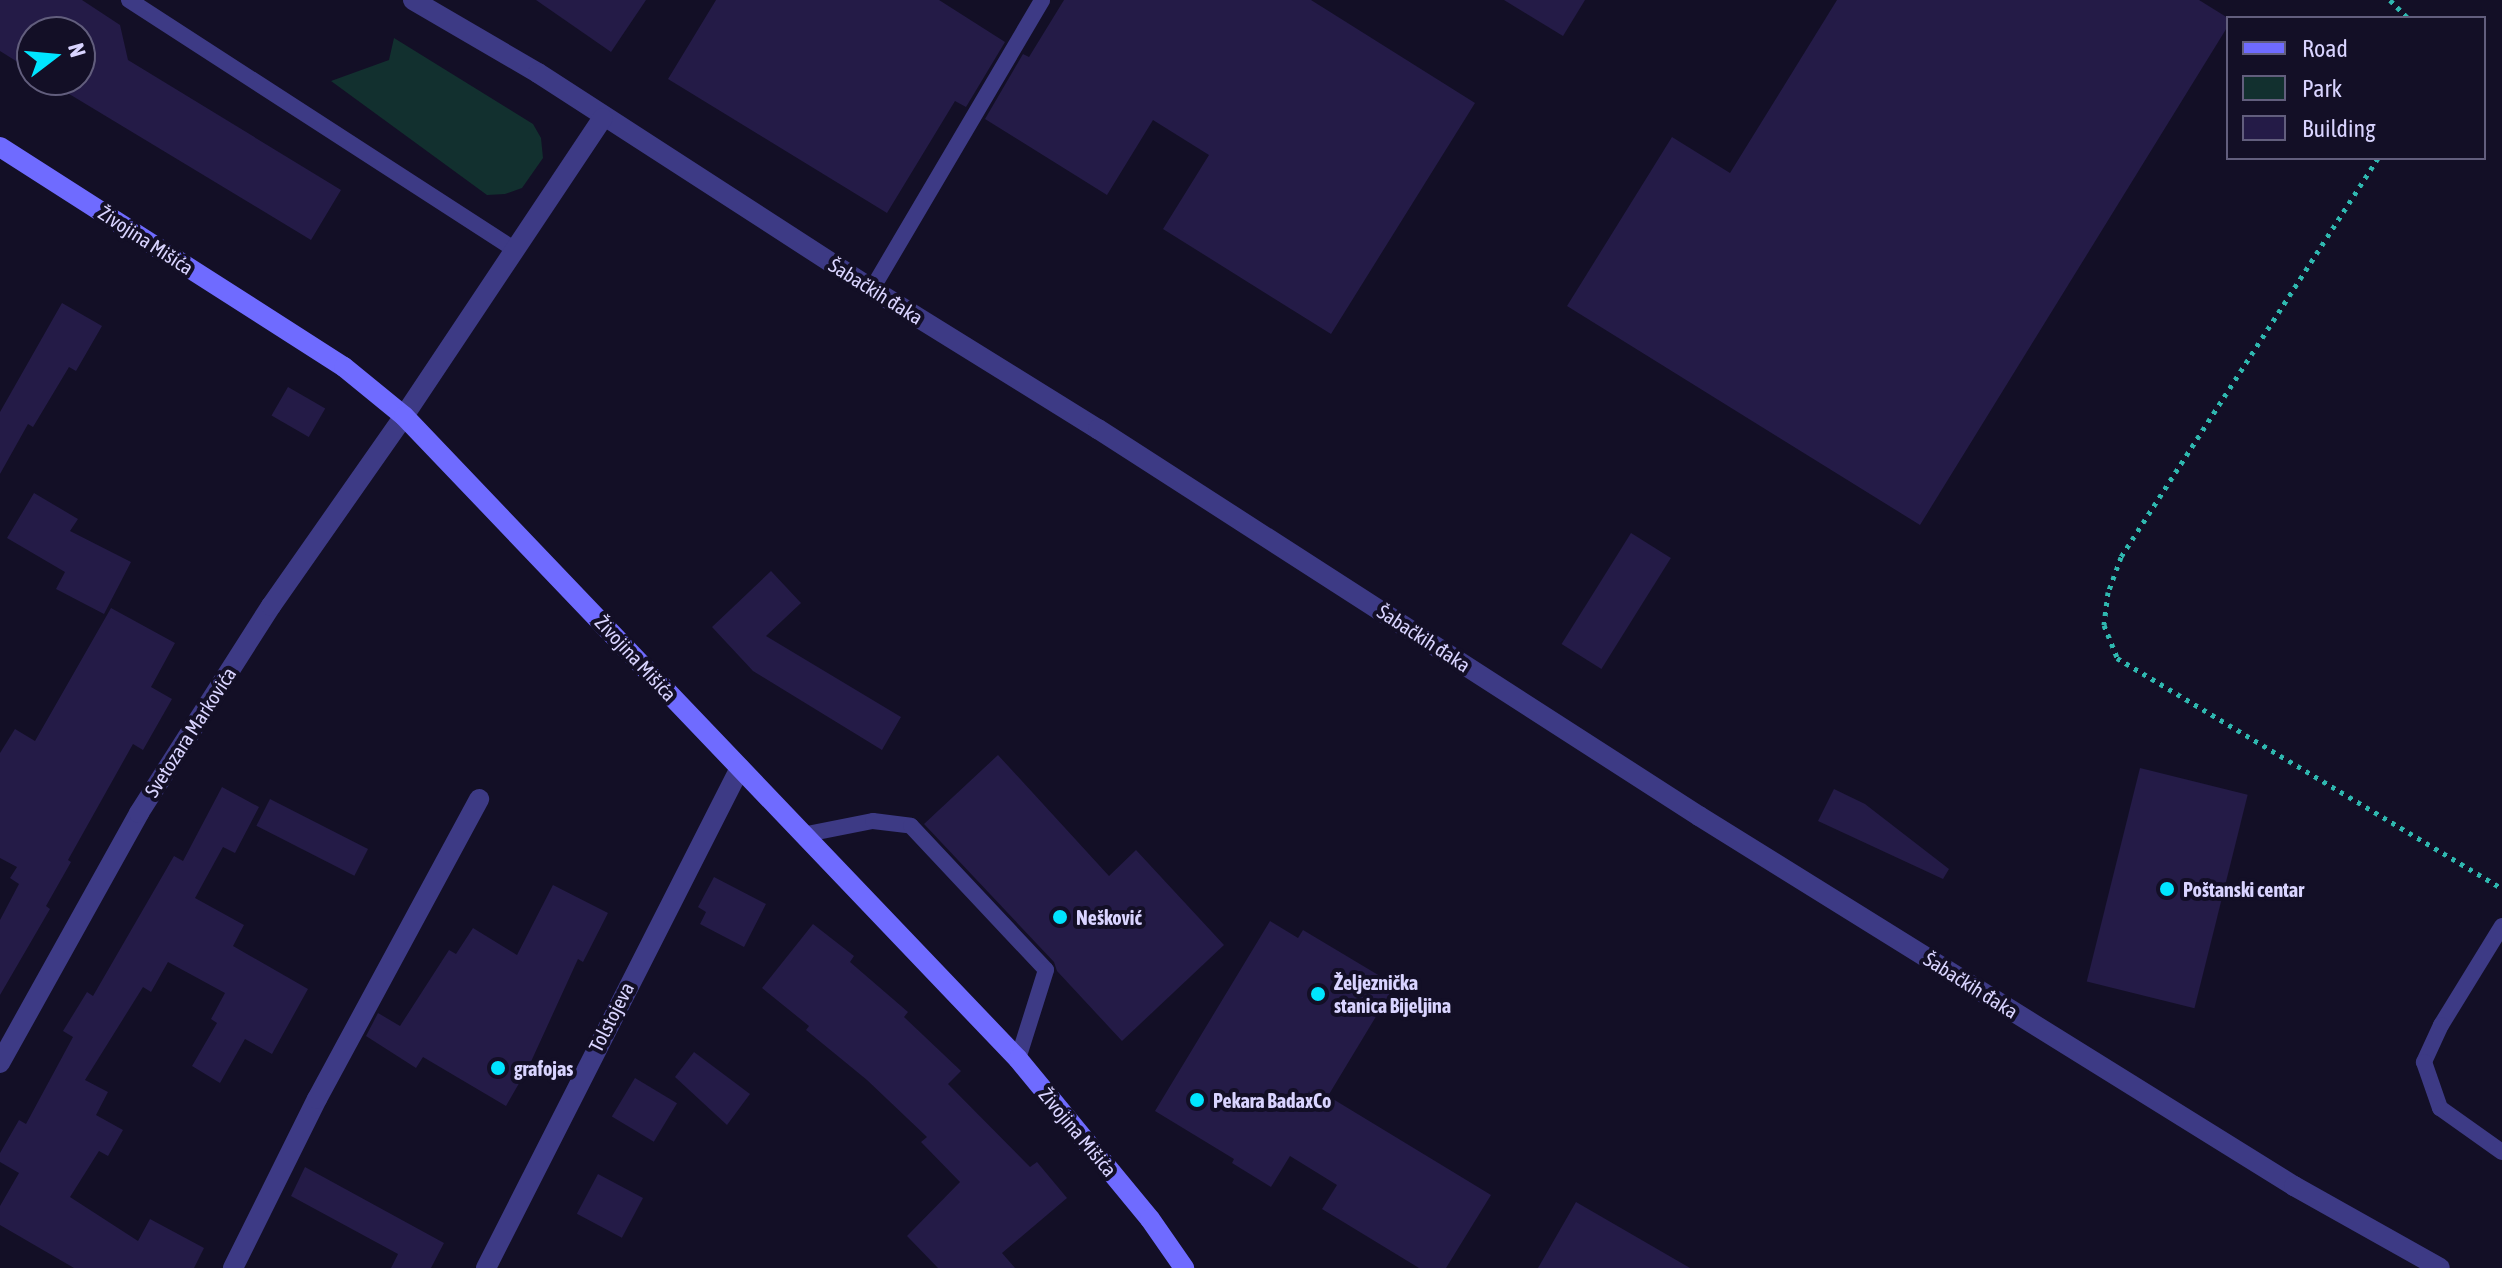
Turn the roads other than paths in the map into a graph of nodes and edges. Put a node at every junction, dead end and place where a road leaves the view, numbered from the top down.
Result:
1 (129, 0) edge
2 (413, 0) edge
3 (1042, 0) edge
4 (603, 118) junction
5 (0, 147) edge
6 (516, 250) junction
7 (872, 289) junction
8 (404, 416) junction
9 (740, 768) junction
10 (479, 799) dead end
11 (802, 835) junction
12 (2502, 926) edge
13 (1018, 1059) junction
14 (0, 1063) edge
15 (2502, 1152) edge
16 (233, 1268) edge
17 (486, 1268) edge
18 (1184, 1268) edge
19 (2440, 1268) edge

1 - 6 lane
2 - 4 street, Šabačkih đaka
3 - 7 lane
4 - 6 street, Svetozara Markovića
4 - 7 street, Šabačkih đaka
5 - 8 main road, Živojina Mišića
6 - 8 street, Svetozara Markovića
7 - 19 street, Šabačkih đaka
8 - 9 main road, Živojina Mišića
8 - 14 street, Svetozara Markovića
9 - 11 main road, Živojina Mišića
9 - 17 street, Tolstojeva
10 - 16 street
11 - 13 main road, Živojina Mišića
11 - 13 lane
12 - 15 lane
13 - 18 main road, Živojina Mišića

